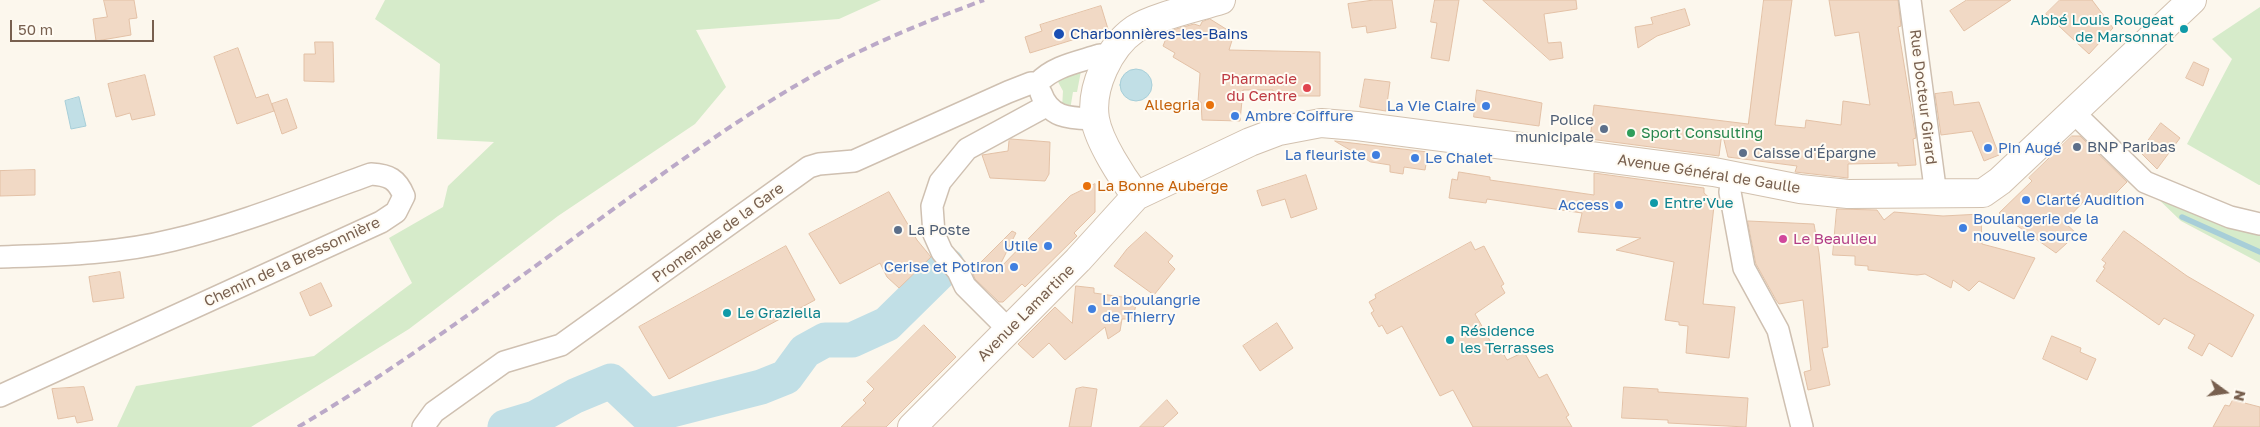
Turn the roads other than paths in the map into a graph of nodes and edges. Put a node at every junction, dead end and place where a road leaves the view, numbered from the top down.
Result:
1 (1221, 0) edge
2 (1910, 0) edge
3 (2192, 0) edge
4 (1109, 59) junction
5 (1038, 83) junction
6 (1046, 106) junction
7 (2073, 112) junction
8 (1095, 119) junction
9 (1732, 176) junction
10 (1936, 194) junction
11 (1136, 196) junction
12 (2260, 224) edge
13 (0, 257) edge
14 (1009, 330) junction
15 (0, 396) edge
16 (422, 427) edge
17 (912, 427) edge
18 (1802, 427) edge

1 - 4 street
2 - 10 street, Rue Docteur Girard
3 - 7 street, Avenue Général de Gaulle
4 - 5 street, Promenade de la Gare
4 - 8 street
5 - 6 street
5 - 16 street, Promenade de la Gare
6 - 8 street
6 - 14 street
7 - 10 street, Avenue Général de Gaulle
7 - 12 street
8 - 11 street
9 - 10 street, Avenue Général de Gaulle
9 - 11 street, Avenue Général de Gaulle
9 - 18 street
11 - 14 street, Avenue Lamartine
13 - 15 street, Chemin de la Bressonnière
14 - 17 street, Avenue Lamartine

